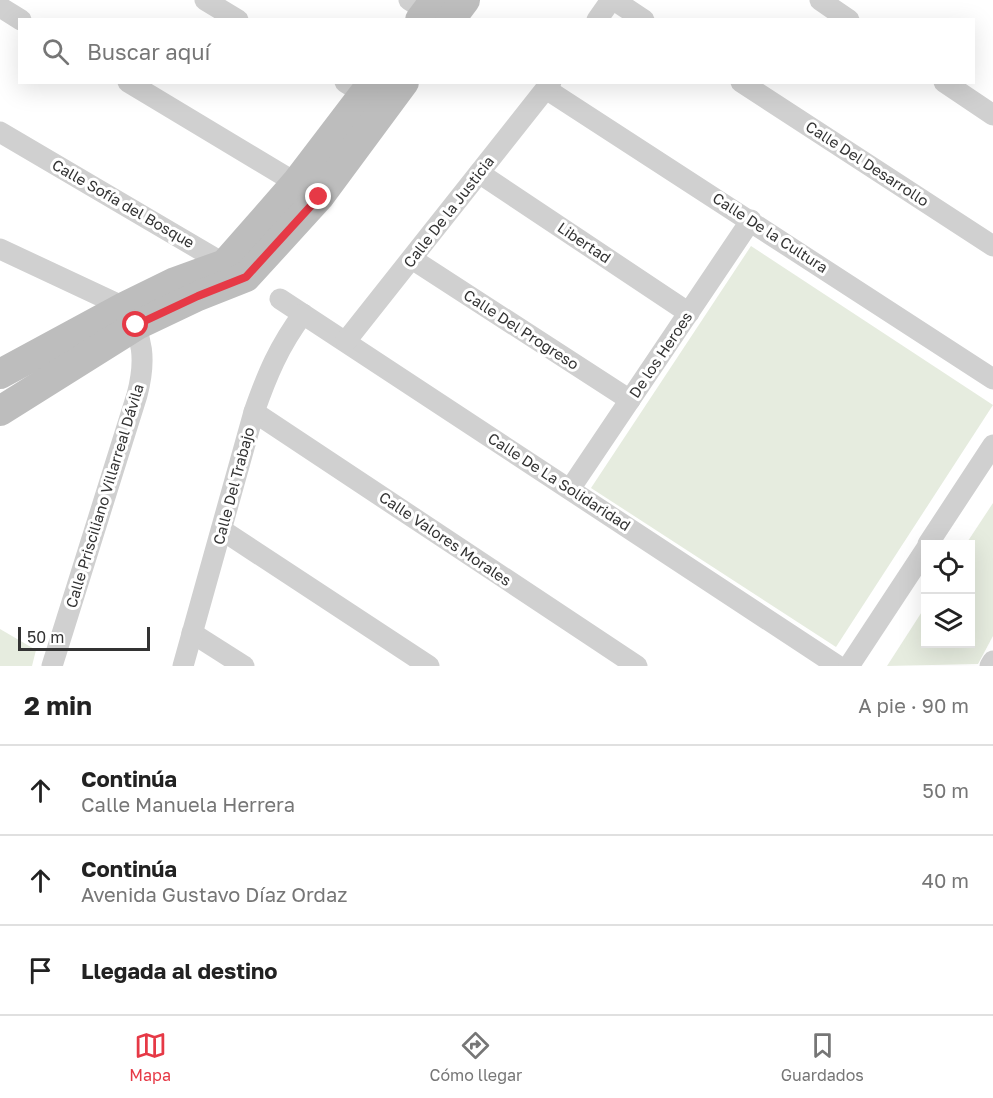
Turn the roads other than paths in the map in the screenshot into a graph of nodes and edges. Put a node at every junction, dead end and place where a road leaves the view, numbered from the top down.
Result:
1 (205, 0) edge
2 (465, 0) edge
3 (613, 0) edge
4 (820, 0) edge
5 (0, 7) edge
6 (430, 12) edge
7 (18, 18) edge
8 (235, 18) edge
9 (599, 18) edge
10 (641, 18) edge
11 (846, 18) edge
12 (131, 84) edge
13 (402, 84) edge
14 (744, 84) edge
15 (947, 84) edge
16 (361, 86) edge
17 (549, 86) edge
18 (993, 115) edge
19 (0, 132) edge
20 (479, 173) junction
21 (308, 190) junction
22 (751, 220) junction
23 (993, 246) edge
24 (0, 249) edge
25 (412, 259) junction
26 (236, 271) junction
27 (280, 299) dead end
28 (689, 313) junction
29 (303, 314) junction
30 (130, 316) junction
31 (346, 341) junction
32 (0, 374) edge
33 (993, 379) edge
34 (34, 391) junction
35 (630, 400) junction
36 (0, 411) edge
37 (254, 412) junction
38 (993, 445) edge
39 (570, 489) junction
40 (222, 530) junction
41 (931, 540) edge
42 (921, 557) edge
43 (192, 633) junction
44 (993, 661) edge
45 (52, 666) edge
46 (183, 666) edge
47 (244, 666) edge
48 (429, 666) edge
49 (636, 666) edge
50 (838, 666) edge
51 (849, 666) edge
52 (990, 666) edge

1 - 8 street
2 - 6 street
3 - 9 street
3 - 10 street
4 - 11 street
5 - 7 street
12 - 21 street
13 - 21 street
14 - 23 street, Calle Del Desarrollo
15 - 18 street
16 - 21 street
17 - 20 street, Calle De la Justicia
17 - 22 street, Calle De la Cultura
19 - 26 street, Calle Sofía del Bosque
20 - 25 street, Calle De la Justicia
20 - 28 street, Libertad
21 - 26 street
22 - 28 street, De los Heroes
22 - 33 street, Calle De la Cultura
24 - 30 street
25 - 31 street, Calle De la Justicia
25 - 35 street, Calle Del Progreso
26 - 30 street
27 - 29 street, Calle De La Solidaridad
28 - 35 street, De los Heroes
29 - 31 street, Calle De La Solidaridad
29 - 37 street, Calle Del Trabajo
30 - 32 street
30 - 34 street
30 - 45 street, Calle Prisciliano Villarreal Dávila
31 - 39 street, Calle De La Solidaridad
32 - 34 street
34 - 36 street
35 - 39 street, De los Heroes
37 - 40 street, Calle Del Trabajo
37 - 49 street, Calle Valores Morales
38 - 41 street
39 - 50 street, Calle De La Solidaridad
40 - 43 street, Calle Del Trabajo
40 - 48 street
42 - 51 street
43 - 46 street, Calle Del Trabajo
43 - 47 street
44 - 52 street

